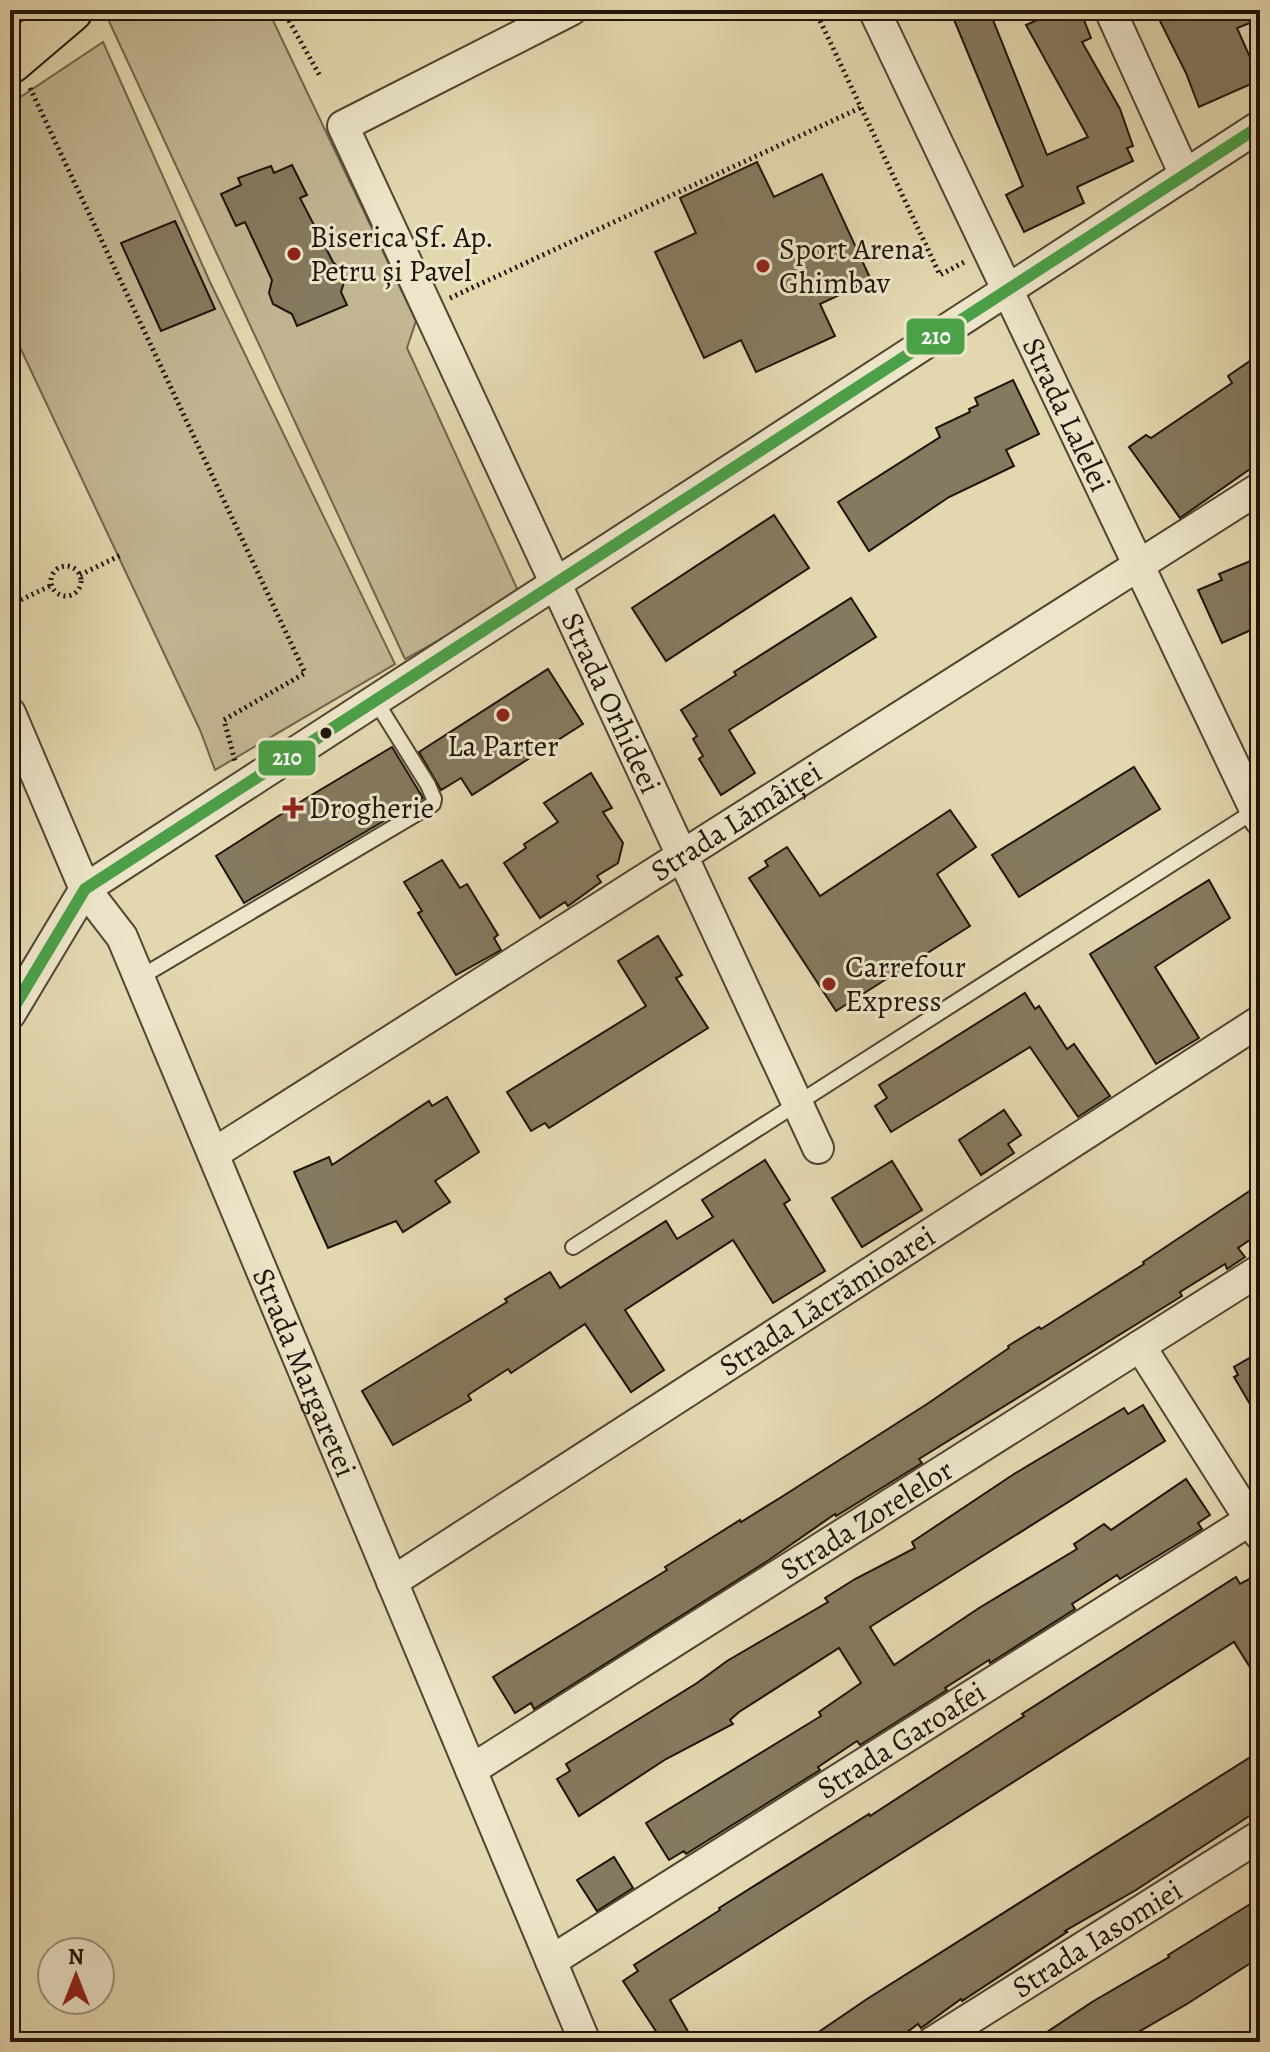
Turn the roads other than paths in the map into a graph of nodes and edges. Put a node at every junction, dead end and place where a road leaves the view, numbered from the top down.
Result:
1 (45, 10) edge
2 (70, 10) edge
3 (571, 10) edge
4 (874, 10) edge
5 (1110, 10) edge
6 (10, 33) edge
7 (20, 74) edge
8 (1260, 126) edge
9 (1185, 175) junction
10 (1008, 290) junction
11 (1260, 488) edge
12 (1138, 565) junction
13 (555, 584) junction
14 (375, 700) junction
15 (10, 713) edge
16 (1259, 813) edge
17 (682, 856) junction
18 (85, 889) junction
19 (139, 978) junction
20 (12, 1007) edge
21 (1260, 1021) edge
22 (797, 1104) junction
23 (818, 1148) dead end
24 (213, 1154) junction
25 (573, 1247) dead end
26 (1260, 1270) edge
27 (1140, 1346) junction
28 (1255, 1527) edge
29 (392, 1582) junction
30 (471, 1770) junction
31 (1260, 1836) edge
32 (551, 1961) junction
33 (585, 2042) edge
34 (933, 2042) edge

1 - 6 main road
2 - 7 main road
3 - 13 street, Strada Orhideei
4 - 10 street, Strada Lalelei
5 - 9 street
8 - 9 street
9 - 10 street
10 - 12 street, Strada Lalelei
10 - 13 street
11 - 12 street, Strada Lămâiței
12 - 16 street, Strada Lalelei
12 - 17 street, Strada Lămâiței
13 - 14 street
13 - 17 street, Strada Orhideei
14 - 18 street
14 - 19 lane
15 - 18 street, Strada Margaretei
16 - 22 lane
17 - 22 street, Strada Orhideei
17 - 24 street, Strada Lămâiței
18 - 19 street, Strada Margaretei
18 - 20 street
19 - 24 street, Strada Margaretei
21 - 29 street, Strada Lăcrămioarei
22 - 23 street, Strada Orhideei
22 - 25 lane
24 - 29 street, Strada Margaretei
26 - 27 street, Strada Zorelelor
27 - 28 street
27 - 30 street, Strada Zorelelor
28 - 32 street, Strada Garoafei
29 - 30 street, Strada Margaretei
30 - 32 street, Strada Margaretei
31 - 34 street, Strada Iasomiei
32 - 33 street, Strada Margaretei

